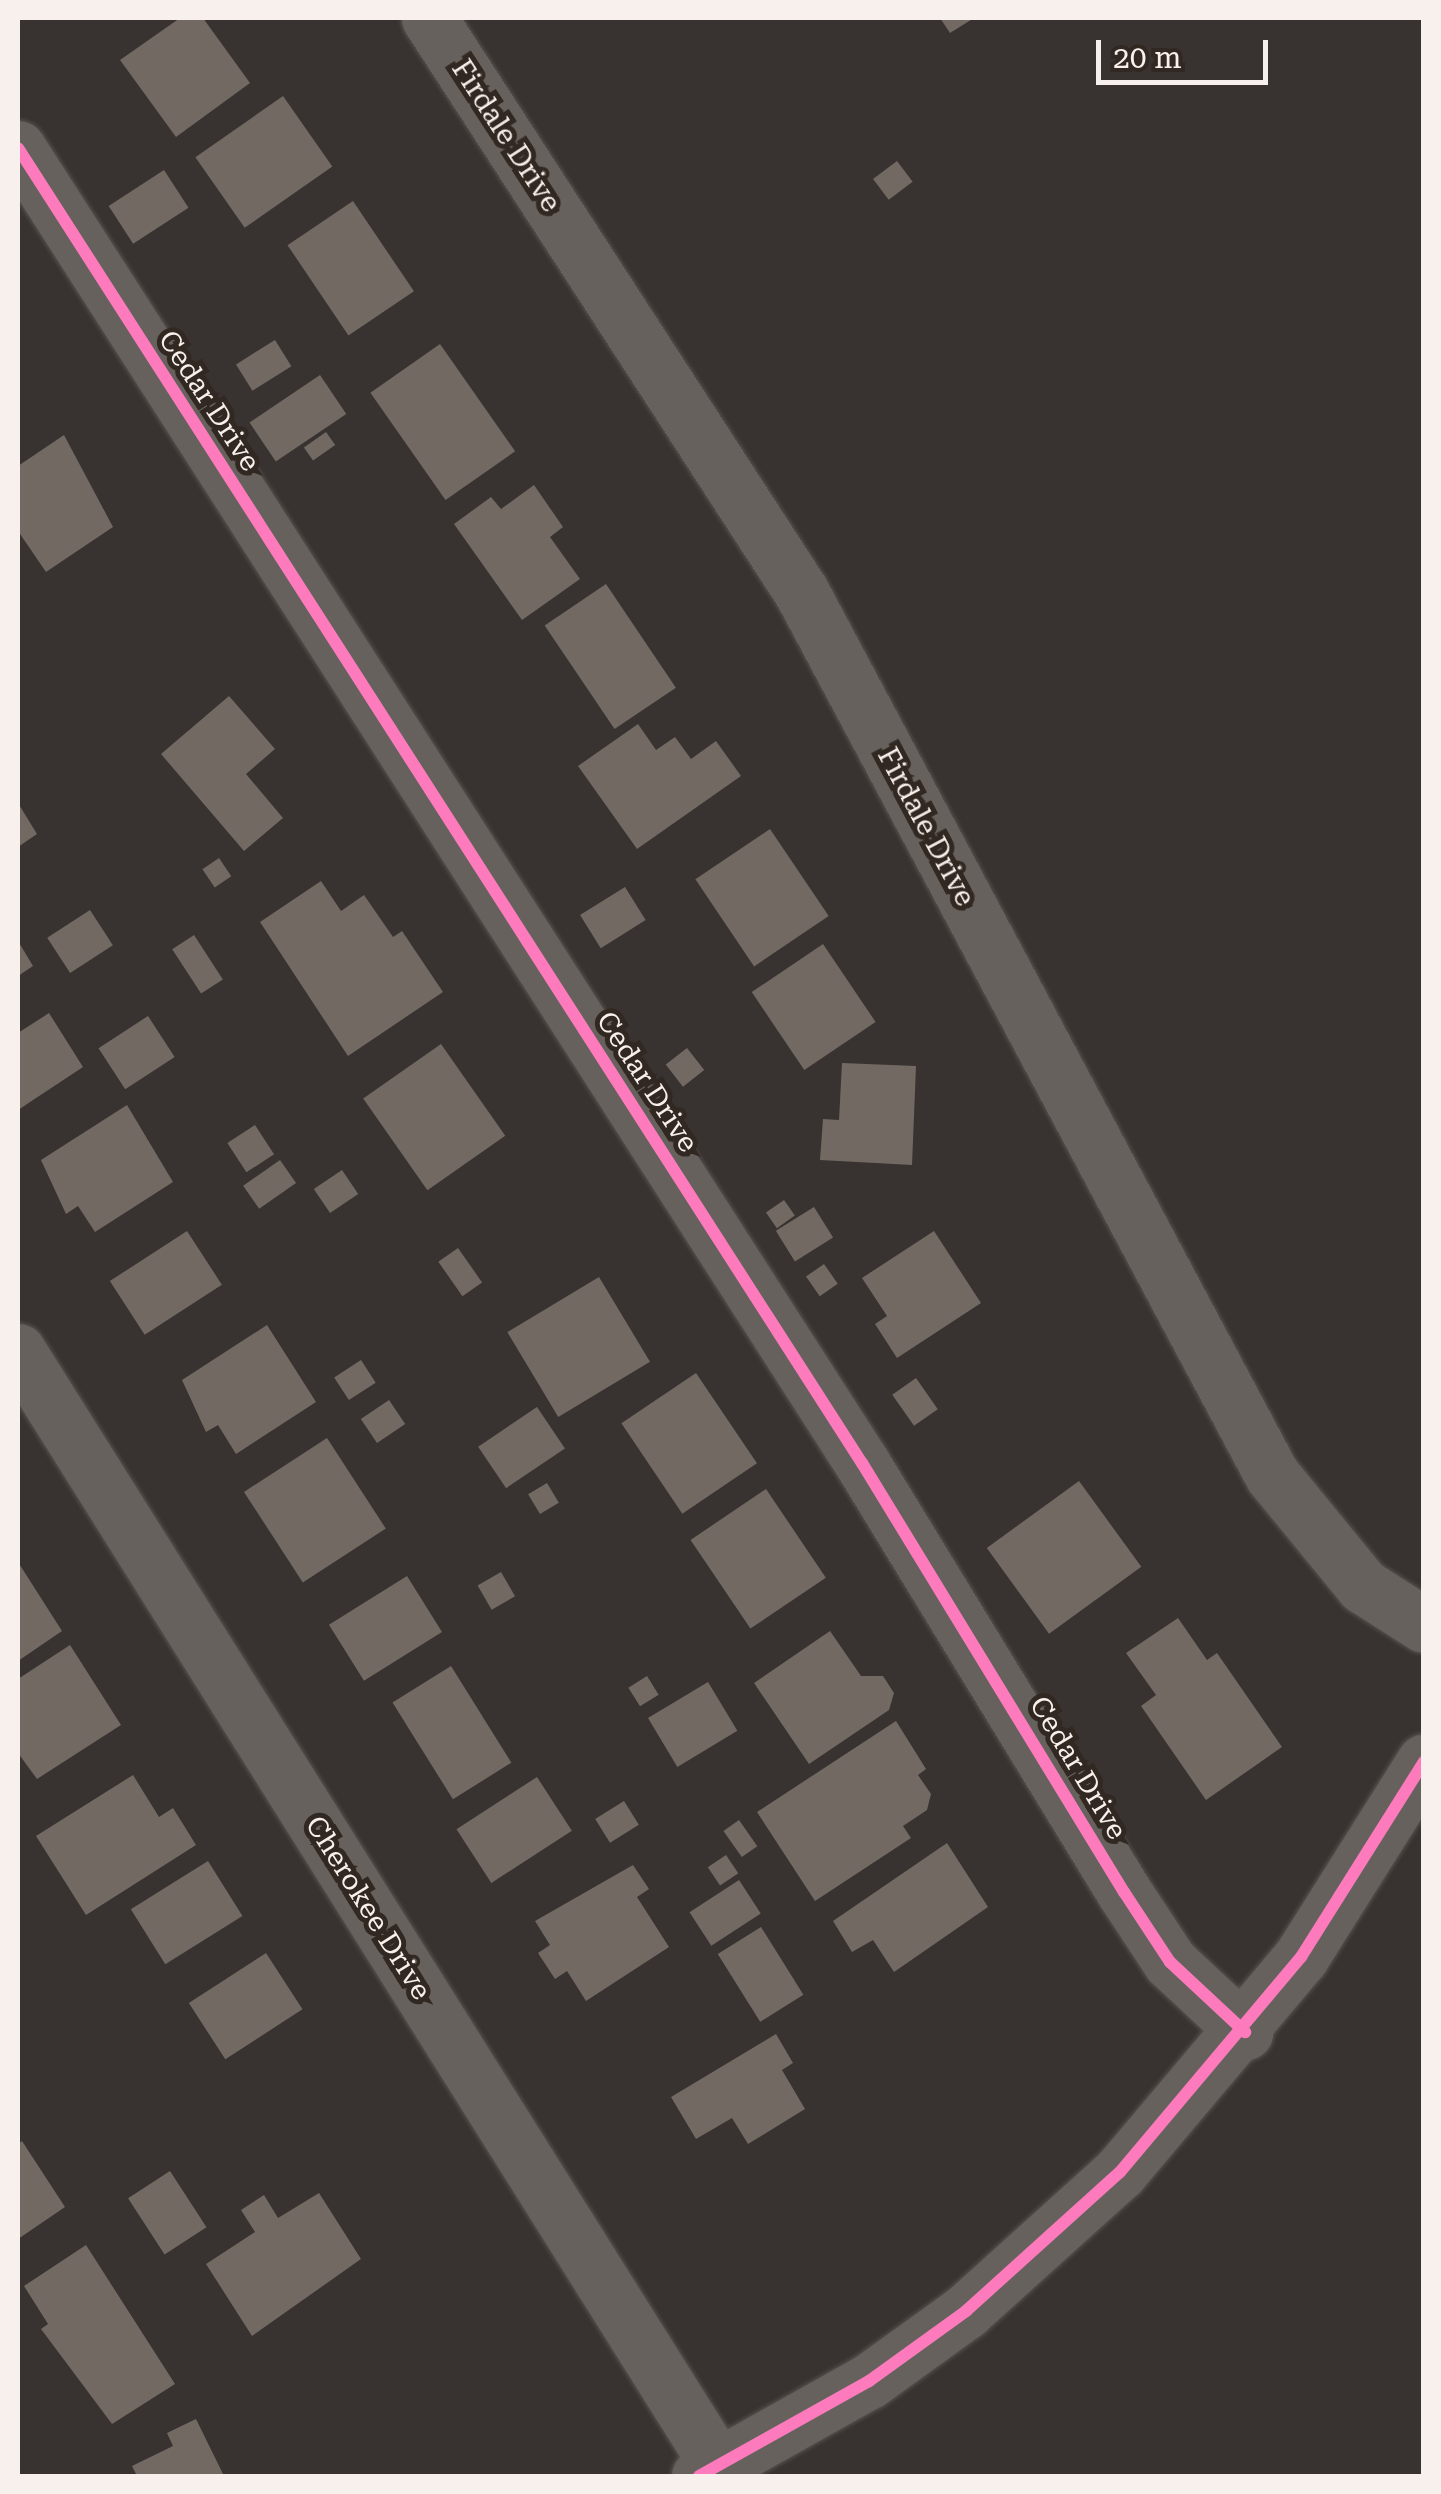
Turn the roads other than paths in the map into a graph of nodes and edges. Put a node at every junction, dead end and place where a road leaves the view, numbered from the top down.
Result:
1 (429, 18) edge
2 (18, 148) edge
3 (18, 1350) edge
4 (1424, 1625) edge
5 (1424, 1762) edge
6 (1245, 2032) junction
7 (708, 2471) edge

1 - 4 street, Firdale Drive
2 - 6 street, Cedar Drive
3 - 7 street, Cherokee Drive
5 - 6 street
6 - 7 street

